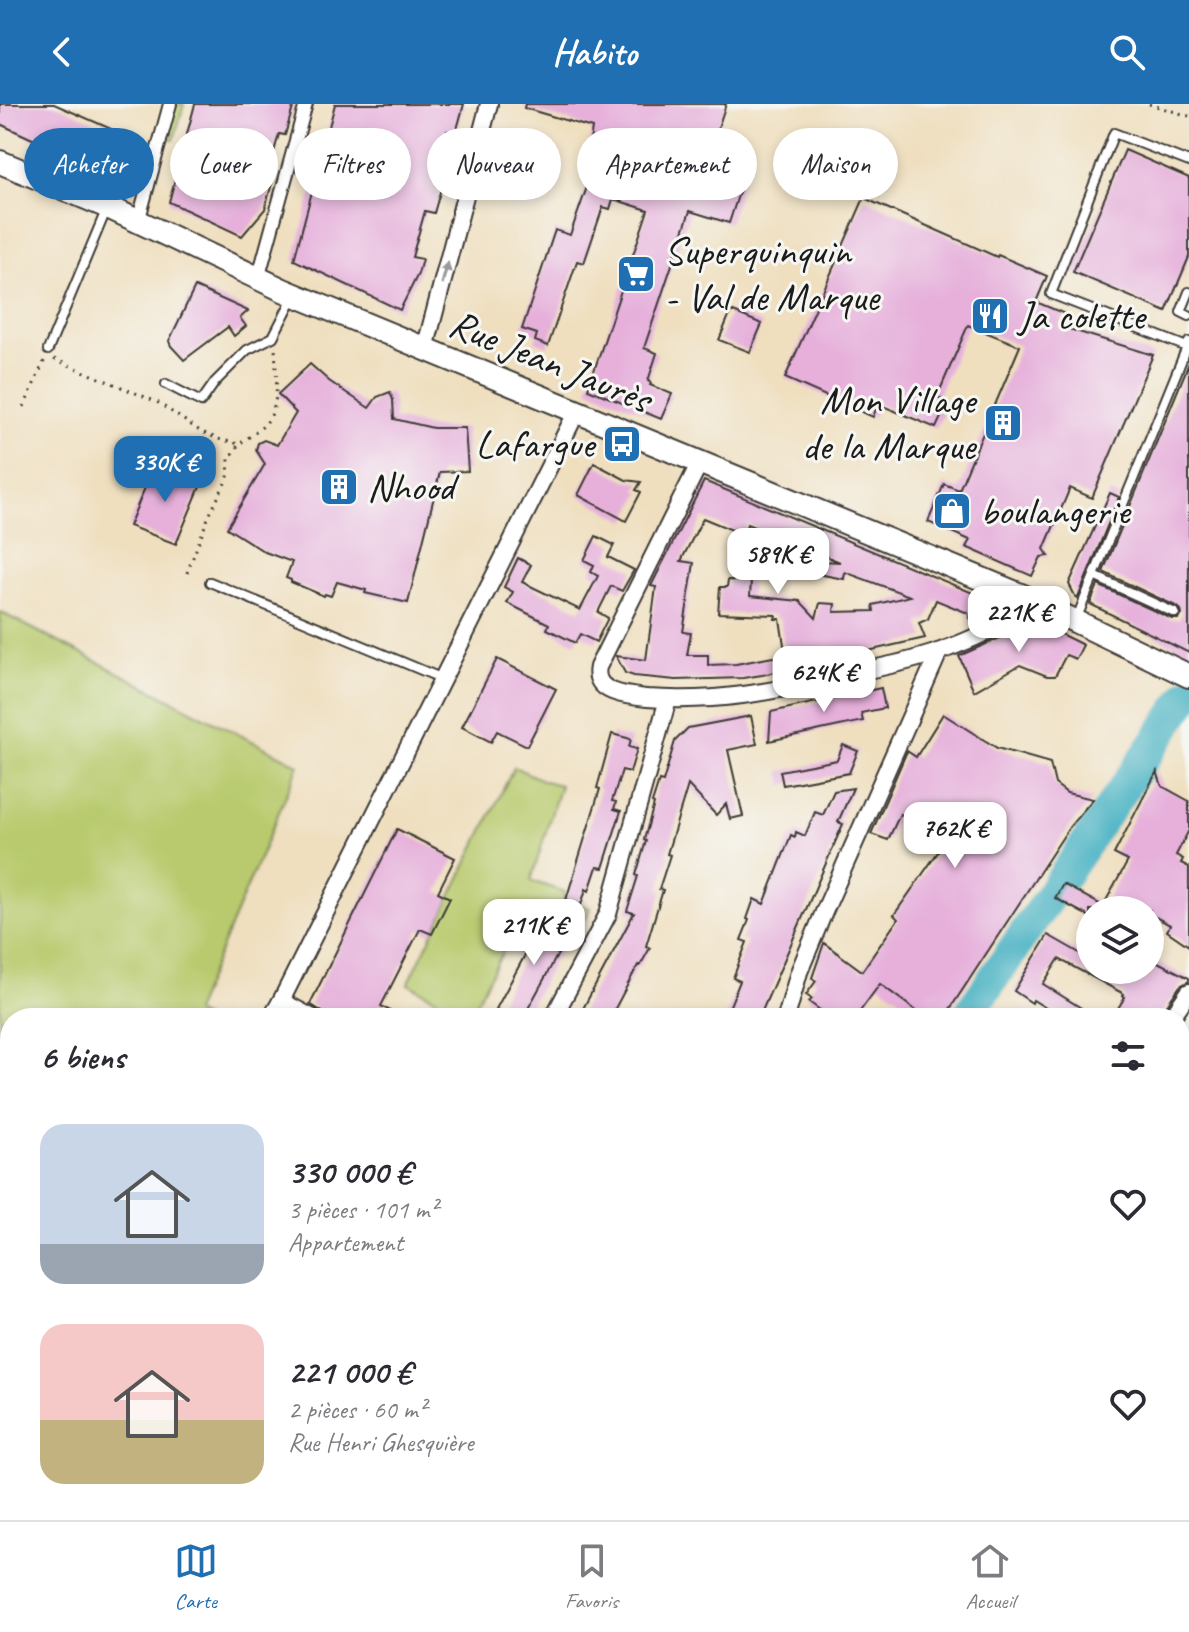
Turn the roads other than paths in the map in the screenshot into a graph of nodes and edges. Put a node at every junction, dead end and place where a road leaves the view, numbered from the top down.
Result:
1 (170, 104) edge
2 (306, 104) edge
3 (489, 104) edge
4 (0, 162) edge
5 (1189, 162) edge
6 (108, 207) junction
7 (138, 222) junction
8 (258, 279) junction
9 (1189, 292) edge
10 (294, 295) junction
11 (1189, 316) edge
12 (1188, 344) edge
13 (425, 349) junction
14 (48, 350) dead end
15 (166, 384) dead end
16 (577, 411) junction
17 (700, 462) junction
18 (1094, 576) junction
19 (210, 582) dead end
20 (1023, 596) junction
21 (1175, 613) dead end
22 (1075, 621) junction
23 (939, 652) junction
24 (1186, 674) edge
25 (443, 679) junction
26 (668, 699) junction
27 (281, 1001) junction
28 (277, 1008) edge
29 (294, 1008) edge
30 (558, 1008) edge
31 (789, 1008) edge

1 - 7 street
2 - 8 street
13 -> 3 street
4 - 6 main road, Rue Jean Jaurès
5 - 12 lane
6 - 7 main road, Rue Jean Jaurès
6 - 14 lane
7 - 8 main road, Rue Jean Jaurès
8 - 10 main road, Rue Jean Jaurès
9 - 11 lane
10 - 13 main road, Rue Jean Jaurès
10 - 15 lane
12 - 18 lane
13 - 16 main road, Rue Jean Jaurès
16 - 17 main road, Rue Jean Jaurès
16 - 25 street
17 - 20 main road, Rue Jean Jaurès
17 - 26 street
18 - 21 lane
18 - 22 lane
19 - 25 lane
20 - 22 main road, Rue Jean Jaurès
20 - 23 street
22 - 24 main road, Rue Jean Jaurès
23 - 26 street
23 - 31 street
25 - 27 street
26 - 30 street
27 - 28 street
27 - 29 street

